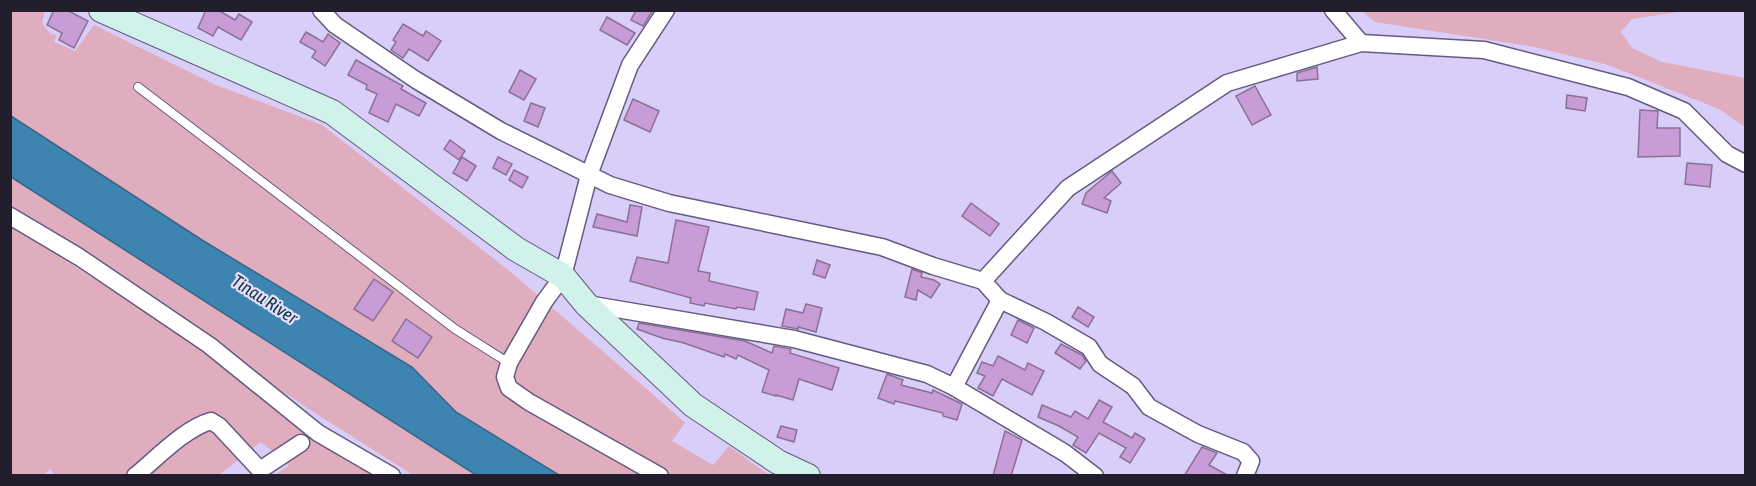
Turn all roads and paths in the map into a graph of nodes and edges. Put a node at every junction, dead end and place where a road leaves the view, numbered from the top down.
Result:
1 (101, 10) edge
2 (321, 10) edge
3 (666, 10) edge
4 (1333, 10) edge
5 (1361, 43) junction
6 (138, 87) dead end
7 (1746, 164) edge
8 (589, 175) junction
9 (10, 216) edge
10 (563, 276) junction
11 (983, 281) junction
12 (1000, 300) junction
13 (586, 304) junction
14 (509, 363) junction
15 (954, 387) junction
16 (301, 443) dead end
17 (256, 473) edge
18 (135, 476) edge
19 (392, 476) edge
20 (660, 476) edge
21 (808, 476) edge
22 (1095, 476) edge
23 (1245, 476) edge

1 - 10 street
2 - 8 street
3 - 8 street
4 - 5 street
5 - 7 street
5 - 11 street
6 - 14 lane
8 - 10 street
8 - 11 street
9 - 19 street
10 - 13 street
10 - 14 street
11 - 12 street
12 - 15 street
12 - 23 street
13 - 15 street
13 - 21 street
14 - 20 street
15 - 22 street
16 - 17 street
17 - 18 street

